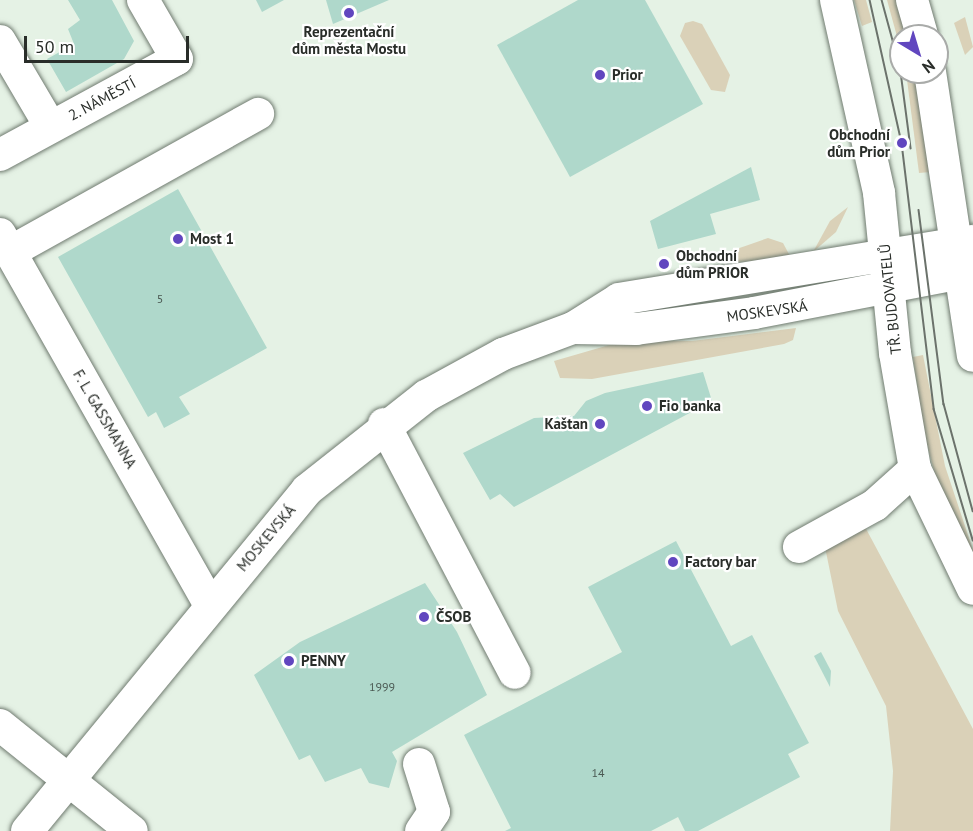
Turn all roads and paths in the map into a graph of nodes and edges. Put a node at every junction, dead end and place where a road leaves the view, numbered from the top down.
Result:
1 (143, 0) edge
2 (836, 0) edge
3 (912, 0) edge
4 (919, 24) edge
5 (0, 41) edge
6 (932, 84) edge
7 (258, 114) dead end
8 (50, 126) junction
9 (0, 155) edge
10 (948, 194) junction
11 (879, 197) junction
12 (973, 218) edge
13 (963, 242) edge
14 (5, 243) edge
15 (884, 254) junction
16 (834, 263) junction
17 (966, 272) edge
18 (888, 289) junction
19 (829, 301) junction
20 (573, 328) junction
21 (972, 336) edge
22 (894, 342) junction
23 (384, 424) junction
24 (915, 469) junction
25 (798, 547) dead end
26 (973, 589) edge
27 (209, 604) junction
28 (515, 673) dead end
29 (0, 725) edge
30 (418, 764) dead end
31 (70, 781) junction
32 (27, 831) edge
33 (132, 831) edge
34 (421, 831) edge

1 - 8 street, 2. NÁMĚSTÍ
2 - 11 street, TŘ. BUDOVATELŮ
3 - 4 street
5 - 8 street
6 - 10 street
7 - 14 street
8 - 9 street, 2. NÁMĚSTÍ
10 - 12 street
10 - 13 street
11 - 15 street, TŘ. BUDOVATELŮ
11 - 16 street
13 - 15 street, MOSKEVSKÁ
13 - 17 street
14 - 27 street, F. L. GASSMANNA
15 - 16 street, MOSKEVSKÁ
15 - 18 street, TŘ. BUDOVATELŮ
16 - 20 street, MOSKEVSKÁ
17 - 18 street, MOSKEVSKÁ
17 - 21 street
18 - 19 street, MOSKEVSKÁ
18 - 22 street, TŘ. BUDOVATELŮ
19 - 20 street, MOSKEVSKÁ
19 - 22 street
20 - 23 street, MOSKEVSKÁ
22 - 24 street, TŘ. BUDOVATELŮ
23 - 27 street, MOSKEVSKÁ
23 - 28 street
24 - 25 street
24 - 26 street, TŘ. BUDOVATELŮ
27 - 31 street, MOSKEVSKÁ
29 - 31 street
30 - 34 street
31 - 32 street, MOSKEVSKÁ
31 - 33 street

